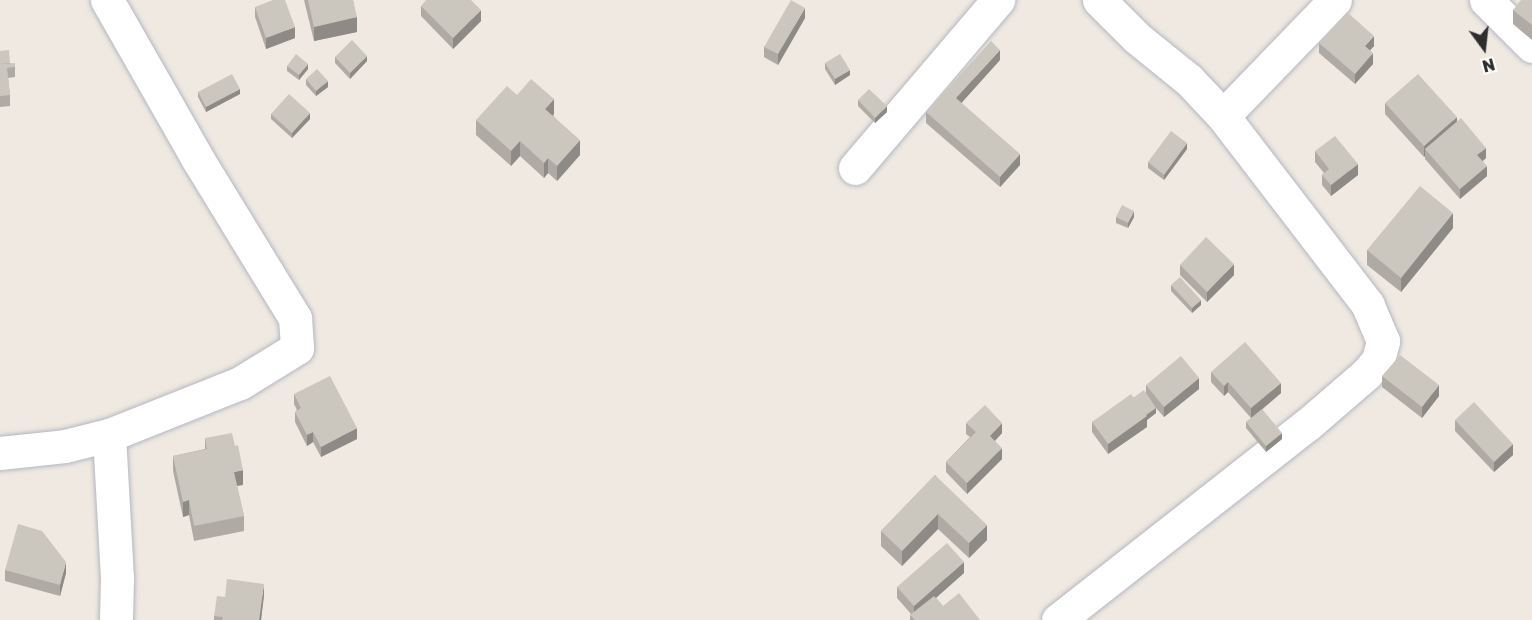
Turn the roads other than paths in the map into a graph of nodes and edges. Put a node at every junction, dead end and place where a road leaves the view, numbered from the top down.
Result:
1 (107, 0) edge
2 (998, 0) edge
3 (1099, 0) edge
4 (1335, 0) edge
5 (1486, 0) edge
6 (1532, 46) edge
7 (1223, 116) junction
8 (855, 168) dead end
9 (109, 435) junction
10 (0, 453) edge
11 (116, 620) edge
12 (1058, 620) edge

1 - 9 street
2 - 8 street
3 - 7 street
4 - 7 street
5 - 6 street
7 - 12 street
9 - 10 street
9 - 11 street

